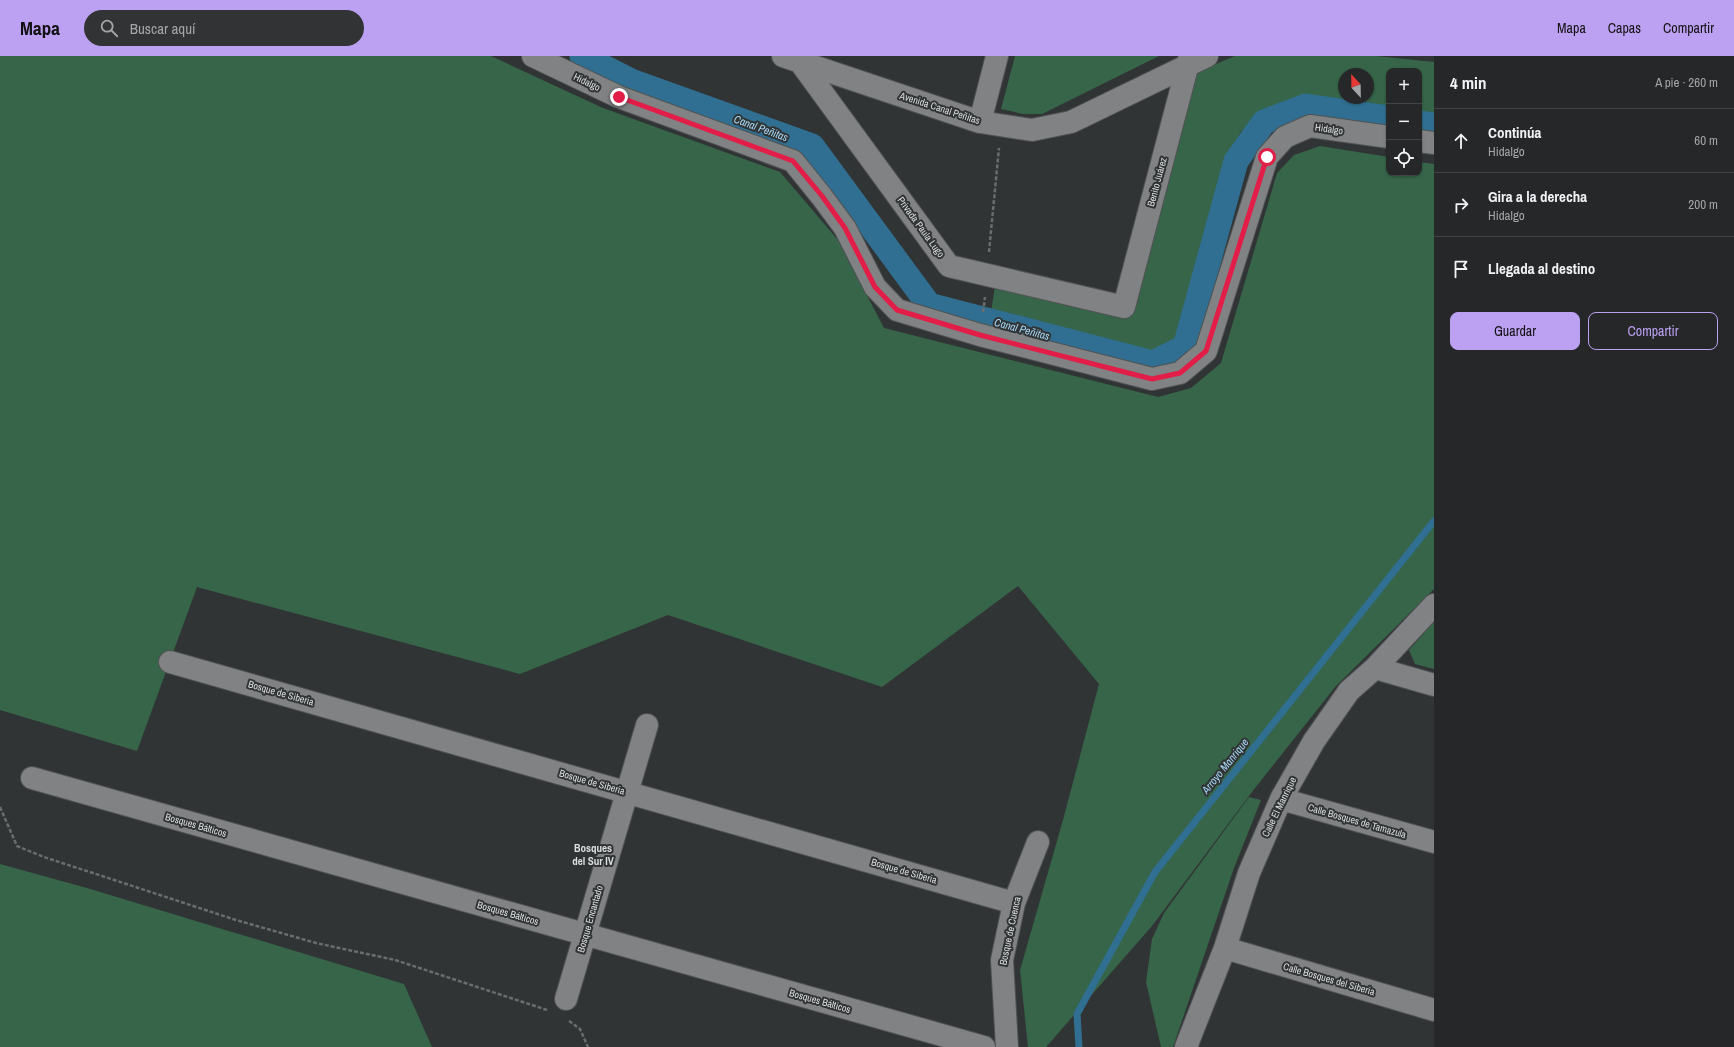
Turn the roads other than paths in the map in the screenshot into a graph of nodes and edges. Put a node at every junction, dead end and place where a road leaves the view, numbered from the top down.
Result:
1 (533, 56) edge
2 (998, 56) edge
3 (791, 59) edge
4 (1195, 59) edge
5 (980, 122) junction
6 (1386, 137) edge
7 (1422, 141) edge
8 (1434, 143) edge
9 (1124, 307) joint
10 (1434, 605) edge
11 (170, 662) dead end
12 (1375, 668) junction
13 (1434, 685) edge
14 (647, 725) dead end
15 (32, 778) dead end
16 (627, 792) junction
17 (1281, 799) junction
18 (1038, 842) dead end
19 (1434, 842) edge
20 (1014, 903) junction
21 (585, 934) junction
22 (1225, 948) junction
23 (561, 1010) road end
24 (1434, 1010) edge
25 (984, 1047) edge
26 (1007, 1047) edge
27 (1186, 1047) edge

1 - 6 street, Hidalgo
2 - 5 street
3 - 5 street, Avenida Canal Peñitas
3 - 9 street, Privada Paula Lugo
4 - 5 street, Avenida Canal Peñitas
4 - 9 street, Benito Juárez
7 - 8 street
10 - 12 street, Calle El Manrique
11 - 16 street, Bosque de Siberia
12 - 13 street
12 - 17 street, Calle El Manrique
14 - 16 street, Bosque Encantado
15 - 21 street, Bosques Bálticos
16 - 20 street, Bosque de Siberia
16 - 21 street, Bosque Encantado
17 - 19 street, Calle Bosques de Tamazula
17 - 22 street, Calle El Manrique
18 - 20 street, Bosque de Cuenca
20 - 26 street, Bosque de Cuenca
21 - 23 street, Bosque Encantado
21 - 25 street, Bosques Bálticos
22 - 24 street, Calle Bosques del Siberia
22 - 27 street, Calle El Manrique

